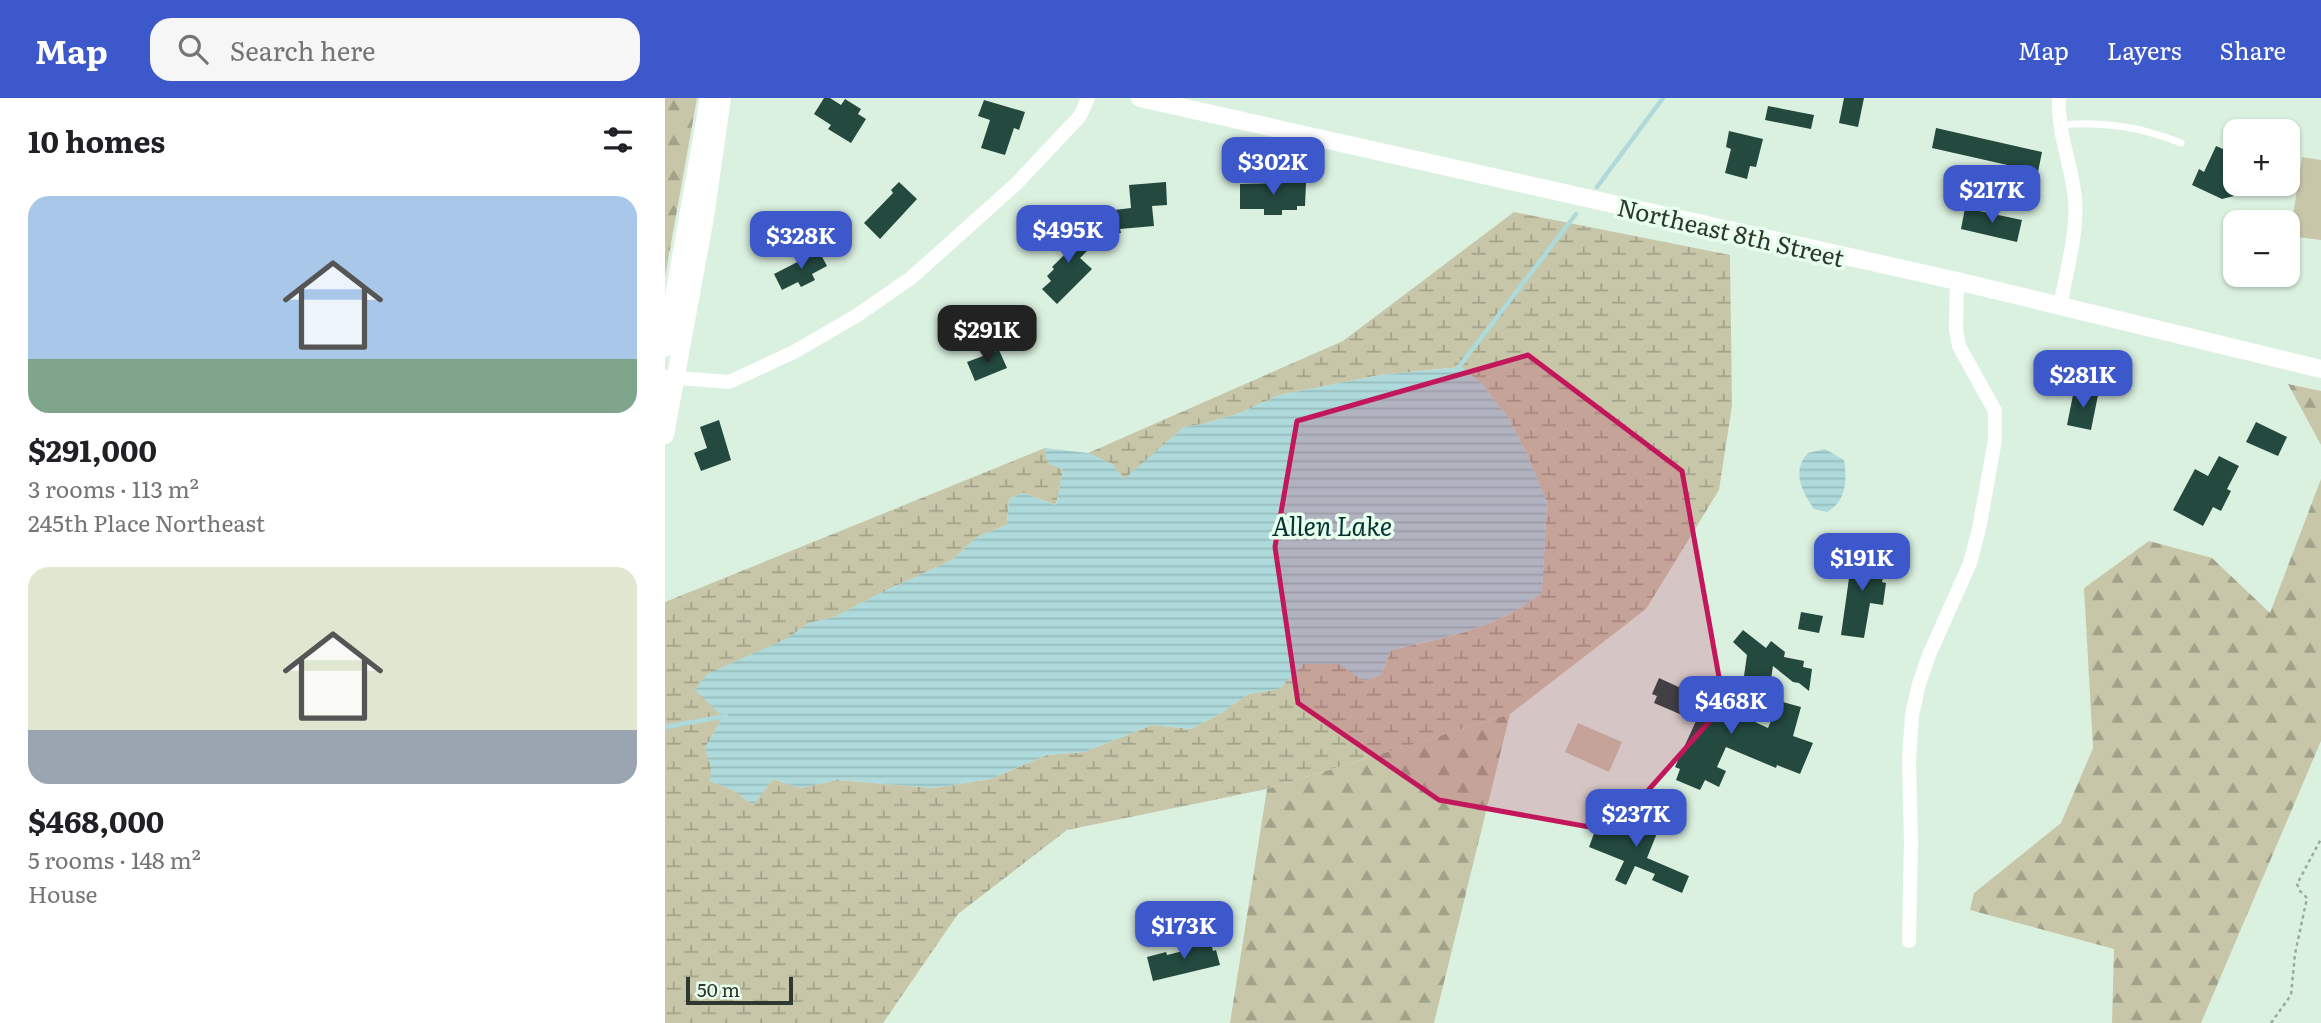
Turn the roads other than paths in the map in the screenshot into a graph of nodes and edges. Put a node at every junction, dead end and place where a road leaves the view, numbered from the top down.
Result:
1 (709, 98) edge
2 (722, 98) edge
3 (1088, 98) edge
4 (1140, 98) edge
5 (2059, 98) edge
6 (2060, 125) junction
7 (2181, 143) dead end
8 (1957, 281) junction
9 (2060, 306) junction
10 (665, 348) edge
11 (2321, 369) edge
12 (670, 378) edge
13 (665, 435) edge
14 (1909, 942) dead end

1 - 10 street
2 - 12 street
3 - 12 street
4 - 8 street, Northeast 8th Street
5 - 6 street
6 - 7 lane
6 - 9 street
8 - 9 street, Northeast 8th Street
8 - 14 street
9 - 11 street, Northeast 8th Street
12 - 13 street

